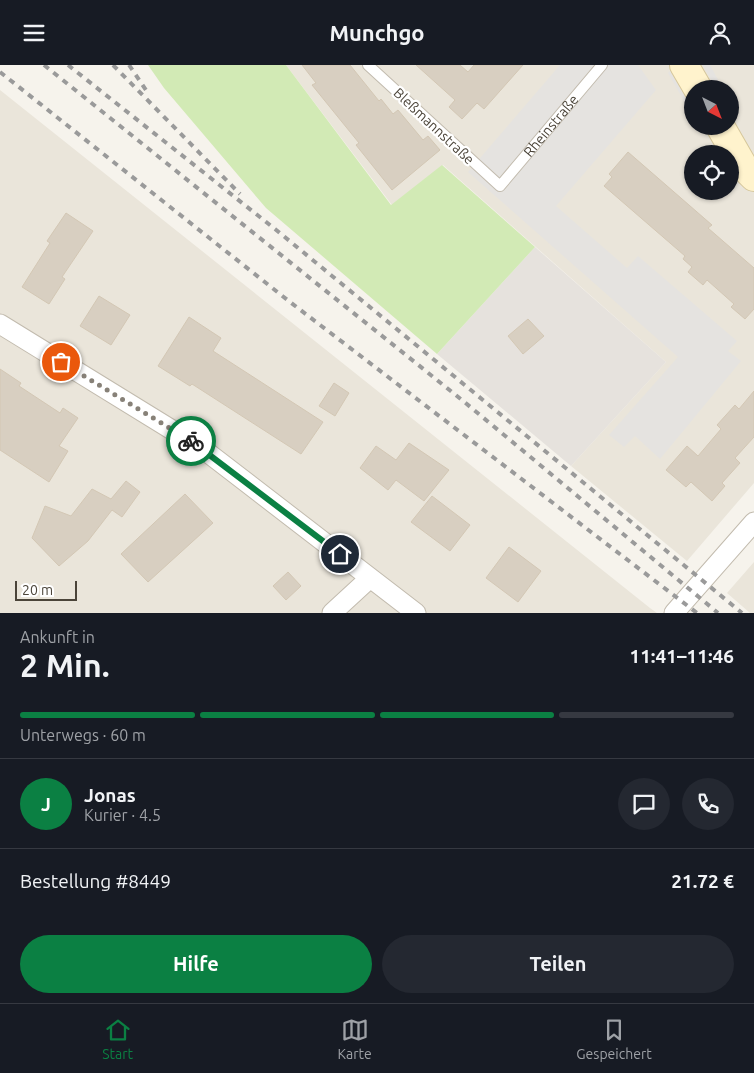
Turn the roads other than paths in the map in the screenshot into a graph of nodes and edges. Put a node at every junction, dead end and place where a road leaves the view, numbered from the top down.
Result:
1 (368, 65) edge
2 (602, 65) edge
3 (684, 65) edge
4 (693, 80) edge
5 (725, 135) edge
6 (754, 177) edge
7 (500, 186) joint
8 (0, 324) edge
9 (754, 522) edge
10 (370, 578) junction
11 (332, 613) edge
12 (416, 613) edge
13 (674, 613) edge

1 - 7 lane, Bleßmannstraße
2 - 7 lane, Rheinstraße
3 - 4 main road
5 - 6 main road
8 - 10 street
9 - 13 street
10 - 11 street
10 - 12 street

